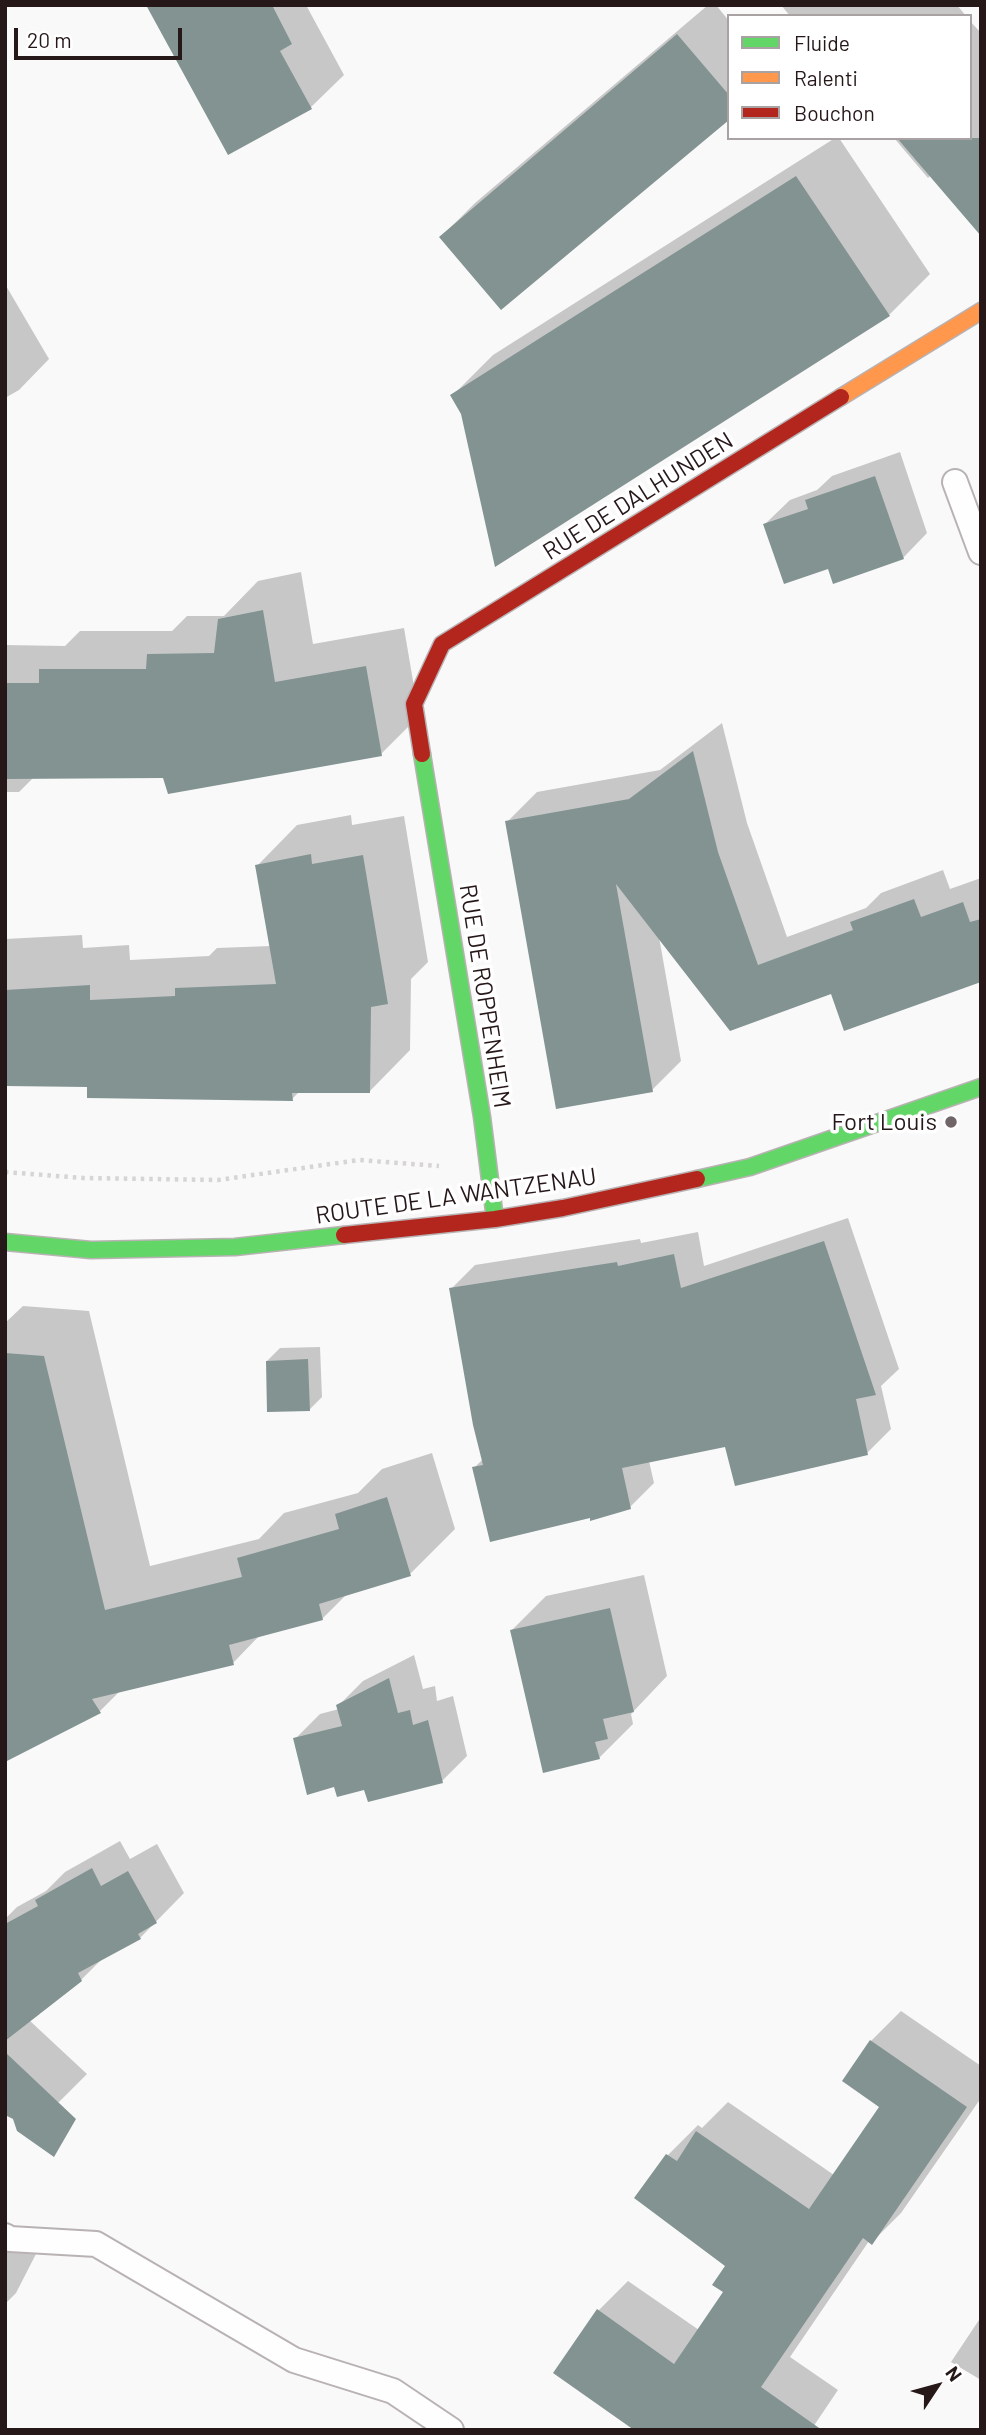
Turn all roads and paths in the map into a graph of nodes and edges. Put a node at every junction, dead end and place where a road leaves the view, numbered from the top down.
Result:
1 (981, 311) edge
2 (955, 482) dead end
3 (981, 552) edge
4 (427, 780) joint
5 (981, 1087) edge
6 (445, 1167) dead end
7 (5, 1172) edge
8 (495, 1219) junction
9 (5, 1242) edge
10 (5, 2236) edge
11 (451, 2430) edge

1 - 4 street, RUE DE DALHUNDEN
2 - 3 lane
4 - 8 street, RUE DE ROPPENHEIM
5 - 8 street, ROUTE DE LA WANTZENAU
6 - 7 path
8 - 9 street, ROUTE DE LA WANTZENAU
10 - 11 lane

